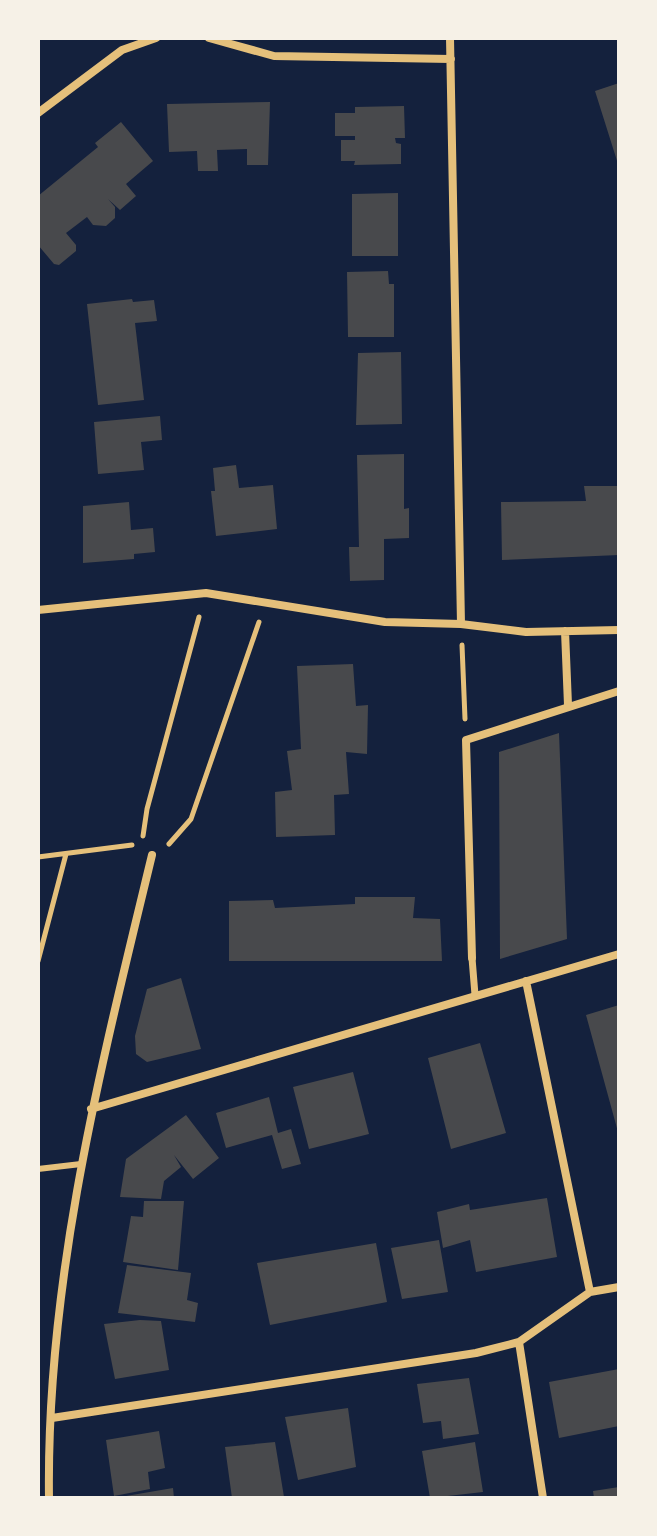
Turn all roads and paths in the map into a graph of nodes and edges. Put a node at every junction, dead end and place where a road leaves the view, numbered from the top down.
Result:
1 (156, 38) edge
2 (209, 38) edge
3 (450, 38) edge
4 (451, 59) junction
5 (38, 113) edge
6 (206, 593) junction
7 (266, 600) junction
8 (38, 610) edge
9 (461, 624) junction
10 (619, 630) edge
11 (565, 631) junction
12 (619, 691) edge
13 (568, 705) junction
14 (466, 740) junction
15 (66, 854) junction
16 (152, 855) joint
17 (38, 857) edge
18 (619, 954) edge
19 (472, 958) joint
20 (38, 961) edge
21 (526, 981) junction
22 (475, 995) junction
23 (91, 1109) junction
24 (81, 1164) junction
25 (38, 1169) edge
26 (619, 1287) edge
27 (590, 1292) junction
28 (519, 1342) junction
29 (52, 1418) junction
30 (49, 1498) edge
31 (543, 1498) edge

1 - 5 street
2 - 4 street
3 - 4 street
4 - 9 street
6 - 7 street
6 - 8 street
6 - 15 path
7 - 9 street
7 - 16 path
9 - 11 street
9 - 14 path
10 - 11 street
11 - 13 street
12 - 13 street
13 - 14 street
14 - 19 street
15 - 17 path
15 - 20 path
16 - 23 street
18 - 21 street
19 - 22 street
21 - 22 street
21 - 27 street
22 - 23 street
23 - 24 street
24 - 25 lane
24 - 29 street
26 - 27 street
27 - 28 street
28 - 29 street
28 - 31 street
29 - 30 street

